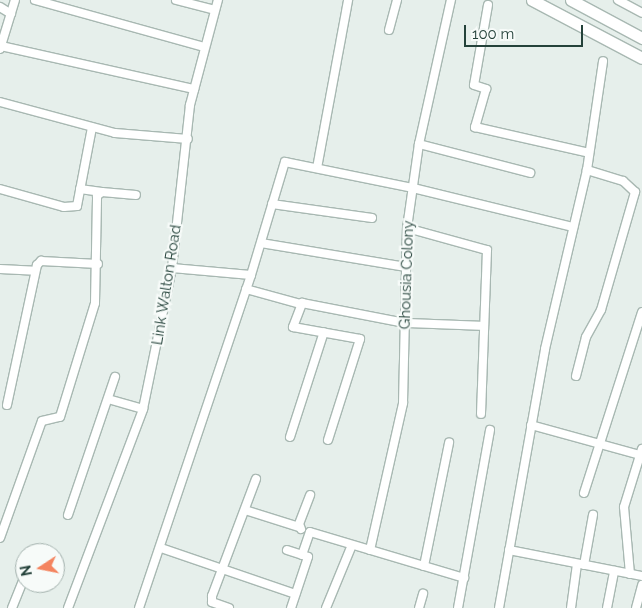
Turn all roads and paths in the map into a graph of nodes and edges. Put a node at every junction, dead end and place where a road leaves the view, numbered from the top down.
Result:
1 (15, 0) edge
2 (35, 0) edge
3 (176, 0) edge
4 (218, 0) edge
5 (348, 0) edge
6 (397, 0) edge
7 (451, 0) edge
8 (532, 0) edge
9 (571, 0) edge
10 (618, 0) edge
11 (488, 5) dead end
12 (0, 8) edge
13 (215, 10) junction
14 (642, 13) edge
15 (11, 14) junction
16 (389, 30) dead end
17 (642, 38) edge
18 (205, 47) junction
19 (0, 48) edge
20 (642, 58) edge
21 (603, 61) dead end
22 (194, 89) junction
23 (0, 102) edge
24 (92, 127) junction
25 (188, 139) junction
26 (419, 144) junction
27 (589, 153) junction
28 (317, 168) junction
29 (587, 170) junction
30 (530, 173) dead end
31 (413, 188) junction
32 (0, 189) edge
33 (80, 189) junction
34 (102, 192) junction
35 (638, 193) edge
36 (136, 195) dead end
37 (272, 204) junction
38 (372, 218) dead end
39 (573, 226) junction
40 (407, 228) junction
41 (261, 244) junction
42 (98, 264) junction
43 (406, 266) junction
44 (172, 268) junction
45 (0, 269) edge
46 (35, 271) junction
47 (251, 275) junction
48 (246, 289) junction
49 (300, 304) junction
50 (642, 312) edge
51 (405, 323) junction
52 (482, 326) junction
53 (640, 326) edge
54 (324, 332) junction
55 (576, 376) dead end
56 (115, 377) dead end
57 (108, 398) junction
58 (7, 405) dead end
59 (143, 409) junction
60 (480, 414) dead end
61 (531, 425) junction
62 (490, 430) dead end
63 (290, 437) dead end
64 (328, 440) dead end
65 (598, 442) junction
66 (449, 443) dead end
67 (641, 452) edge
68 (256, 479) dead end
69 (584, 493) dead end
70 (310, 495) dead end
71 (245, 510) junction
72 (68, 515) dead end
73 (593, 515) dead end
74 (299, 527) junction
75 (310, 532) junction
76 (0, 538) edge
77 (352, 545) junction
78 (162, 548) junction
79 (287, 550) dead end
80 (370, 550) junction
81 (509, 550) junction
82 (302, 555) junction
83 (581, 564) junction
84 (424, 566) junction
85 (223, 568) junction
86 (614, 571) junction
87 (630, 574) junction
88 (642, 576) edge
89 (464, 578) junction
90 (642, 585) edge
91 (18, 593) edge
92 (296, 594) junction
93 (423, 594) dead end
94 (12, 608) edge
95 (68, 608) edge
96 (140, 608) edge
97 (229, 608) edge
98 (290, 608) edge
99 (326, 608) edge
100 (419, 608) edge
101 (458, 608) edge
102 (499, 608) edge
103 (571, 608) edge
104 (608, 608) edge
105 (636, 608) edge

1 - 15 street
2 - 18 street
3 - 13 street
4 - 13 street, Link Walton Road
5 - 28 street
6 - 16 street
7 - 26 street, Ghousia Colony
8 - 20 main road
9 - 17 main road
10 - 14 street
11 - 27 street
12 - 15 street
13 - 18 street, Link Walton Road
15 - 19 street
18 - 22 street, Link Walton Road
19 - 22 street
21 - 27 street
22 - 25 street, Link Walton Road
23 - 24 street
24 - 25 street
24 - 33 street
25 - 44 street, Link Walton Road
26 - 30 street
26 - 31 street, Ghousia Colony
27 - 29 street
28 - 31 street
28 - 37 street
29 - 35 street
29 - 39 street
31 - 39 street
31 - 40 street, Ghousia Colony
32 - 33 street
33 - 34 street
34 - 36 street
34 - 42 street
35 - 55 street
37 - 38 street
37 - 41 street
39 - 61 street
40 - 43 street, Ghousia Colony
40 - 52 street
41 - 43 street
41 - 47 street
42 - 46 street
42 - 76 street
43 - 51 street, Ghousia Colony
44 - 47 street
44 - 59 street, Link Walton Road
45 - 46 street
46 - 58 street
47 - 48 street
48 - 49 street
48 - 78 street
49 - 51 street
49 - 54 street
50 - 53 street
51 - 52 street
51 - 80 street, Ghousia Colony
52 - 60 street
53 - 65 street
54 - 63 street
54 - 64 street
56 - 57 street
57 - 59 street
57 - 72 street
59 - 95 street, Link Walton Road
61 - 65 street
61 - 81 street
62 - 89 street
65 - 67 street
65 - 69 street
66 - 84 street
67 - 87 street
68 - 71 street
70 - 74 street
71 - 74 street
71 - 85 street
73 - 83 street
74 - 75 street
75 - 77 street
75 - 82 street
77 - 80 street
77 - 99 street
78 - 85 street
78 - 96 street
79 - 82 street
80 - 84 street
81 - 83 street
81 - 102 street
82 - 92 street
83 - 86 street
83 - 103 street
84 - 89 street
85 - 92 street
85 - 97 street
86 - 87 street
86 - 104 street
87 - 88 street
89 - 101 street
90 - 105 street
91 - 94 street
92 - 98 street
93 - 100 street

